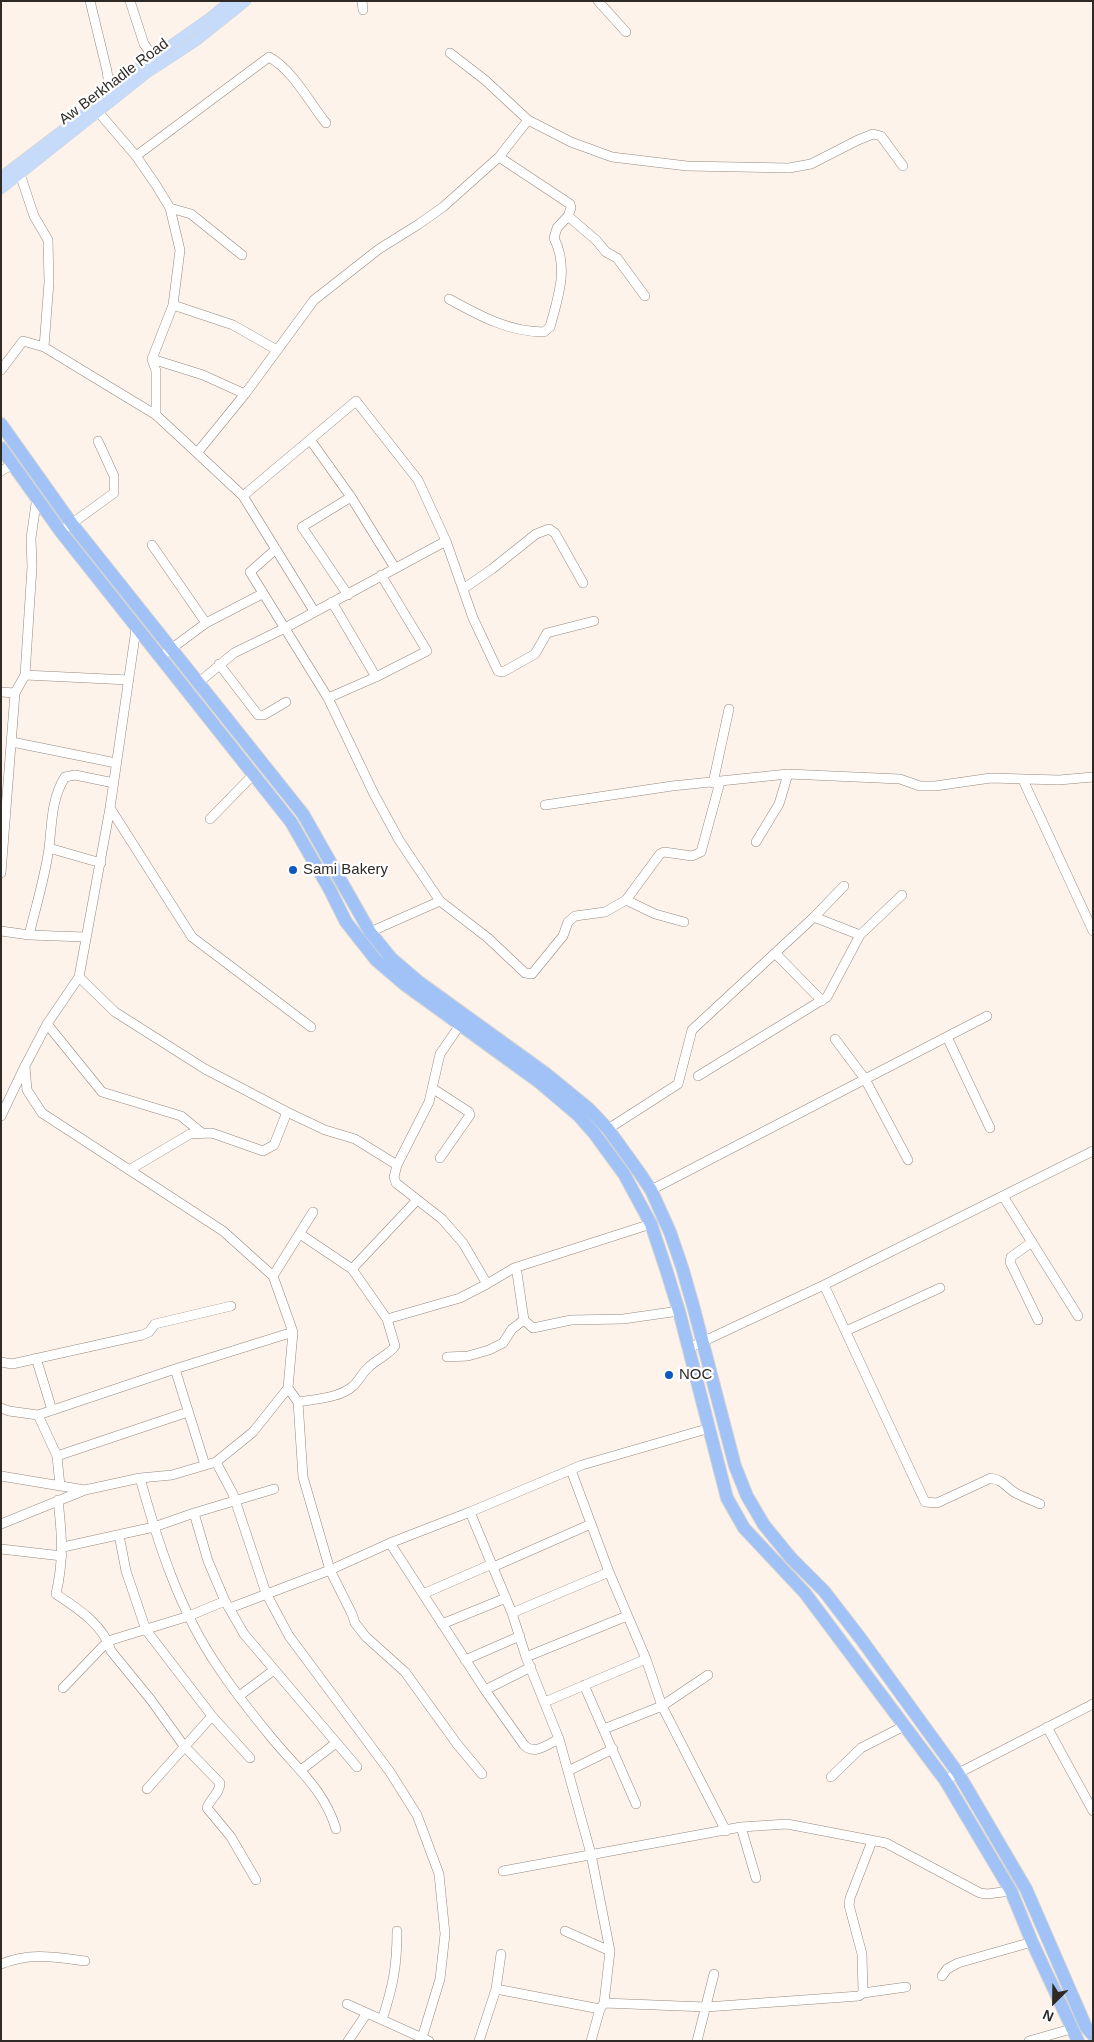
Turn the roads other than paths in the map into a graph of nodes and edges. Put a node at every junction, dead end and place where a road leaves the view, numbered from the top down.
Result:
1 (90, 1) edge
2 (130, 1) edge
3 (230, 1) edge
4 (246, 1) edge
5 (598, 1) edge
6 (626, 32) dead end
7 (450, 53) dead end
8 (154, 58) junction
9 (112, 96) junction
10 (96, 109) junction
11 (528, 120) junction
12 (326, 123) dead end
13 (136, 156) junction
14 (499, 156) junction
15 (903, 166) dead end
16 (20, 174) junction
17 (1, 177) edge
18 (1, 189) edge
19 (170, 208) junction
20 (568, 216) junction
21 (242, 255) dead end
22 (645, 296) dead end
23 (449, 299) dead end
24 (173, 305) junction
25 (44, 347) junction
26 (277, 350) junction
27 (152, 359) junction
28 (1, 370) edge
29 (245, 394) junction
30 (156, 415) junction
31 (1, 424) edge
32 (311, 440) junction
33 (98, 441) dead end
34 (1, 448) edge
35 (198, 453) junction
36 (13, 464) junction
37 (1, 471) edge
38 (243, 496) junction
39 (36, 497) junction
40 (351, 497) junction
41 (72, 524) junction
42 (61, 532) junction
43 (446, 541) junction
44 (152, 545) dead end
45 (276, 549) junction
46 (395, 568) junction
47 (381, 575) junction
48 (583, 582) dead end
49 (463, 589) junction
50 (262, 594) junction
51 (348, 595) junction
52 (332, 602) junction
53 (314, 612) junction
54 (594, 621) dead end
55 (206, 622) junction
56 (285, 628) junction
57 (136, 629) junction
58 (170, 650) junction
59 (160, 657) junction
60 (219, 664) junction
61 (25, 675) junction
62 (376, 677) junction
63 (128, 680) junction
64 (198, 683) junction
65 (1, 692) edge
66 (14, 693) junction
67 (328, 698) junction
68 (286, 702) dead end
69 (729, 709) dead end
70 (12, 742) junction
71 (116, 763) junction
72 (254, 774) junction
73 (788, 774) junction
74 (1093, 777) edge
75 (1023, 780) junction
76 (717, 782) junction
77 (114, 783) junction
78 (545, 805) dead end
79 (110, 808) junction
80 (210, 819) dead end
81 (756, 842) dead end
82 (49, 848) junction
83 (100, 863) junction
84 (1, 873) edge
85 (844, 886) dead end
86 (902, 895) dead end
87 (626, 900) junction
88 (440, 901) junction
89 (814, 917) junction
90 (684, 922) dead end
91 (1, 931) edge
92 (1093, 931) edge
93 (370, 932) junction
94 (29, 935) junction
95 (860, 935) junction
96 (85, 937) junction
97 (775, 953) junction
98 (79, 977) junction
99 (822, 1001) junction
100 (987, 1016) dead end
101 (48, 1024) junction
102 (460, 1025) junction
103 (311, 1027) dead end
104 (947, 1037) junction
105 (835, 1039) dead end
106 (25, 1066) junction
107 (698, 1076) dead end
108 (542, 1077) junction
109 (865, 1079) junction
110 (432, 1088) junction
111 (286, 1112) junction
112 (1, 1116) edge
113 (990, 1128) dead end
114 (608, 1129) junction
115 (202, 1134) junction
116 (1093, 1151) edge
117 (440, 1158) dead end
118 (908, 1160) dead end
119 (397, 1165) junction
120 (129, 1170) junction
121 (651, 1190) junction
122 (1003, 1196) junction
123 (417, 1200) junction
124 (313, 1212) dead end
125 (650, 1224) junction
126 (300, 1234) junction
127 (1032, 1242) junction
128 (514, 1268) junction
129 (352, 1269) junction
130 (273, 1276) junction
131 (486, 1284) junction
132 (824, 1285) junction
133 (940, 1288) dead end
134 (231, 1306) dead end
135 (679, 1311) junction
136 (1078, 1316) dead end
137 (387, 1319) junction
138 (524, 1320) junction
139 (1038, 1320) dead end
140 (846, 1331) junction
141 (294, 1332) junction
142 (701, 1342) junction
143 (687, 1349) junction
144 (447, 1357) dead end
145 (36, 1358) junction
146 (1, 1362) edge
147 (174, 1369) junction
148 (288, 1388) junction
149 (298, 1402) junction
150 (1, 1408) edge
151 (52, 1410) junction
152 (188, 1412) junction
153 (38, 1415) junction
154 (710, 1428) junction
155 (57, 1456) junction
156 (216, 1462) junction
157 (205, 1465) junction
158 (571, 1470) junction
159 (1, 1476) edge
160 (140, 1478) junction
161 (60, 1486) junction
162 (274, 1489) dead end
163 (85, 1490) junction
164 (58, 1500) junction
165 (236, 1501) junction
166 (1040, 1504) dead end
167 (470, 1512) junction
168 (194, 1513) junction
169 (1, 1524) edge
170 (591, 1524) junction
171 (154, 1528) junction
172 (119, 1535) junction
173 (390, 1543) junction
174 (1, 1549) edge
175 (62, 1551) junction
176 (492, 1565) junction
177 (330, 1570) junction
178 (609, 1572) junction
179 (266, 1593) junction
180 (423, 1594) junction
181 (506, 1598) junction
182 (228, 1604) junction
183 (512, 1612) junction
184 (188, 1616) junction
185 (627, 1616) junction
186 (442, 1624) junction
187 (146, 1630) junction
188 (520, 1636) junction
189 (862, 1639) junction
190 (108, 1641) junction
191 (847, 1648) junction
192 (526, 1657) junction
193 (646, 1659) junction
194 (465, 1660) junction
195 (530, 1666) junction
196 (274, 1670) junction
197 (708, 1675) dead end
198 (584, 1685) junction
199 (63, 1688) dead end
200 (485, 1690) junction
201 (239, 1696) junction
202 (545, 1702) junction
203 (1092, 1705) edge
204 (662, 1706) junction
205 (212, 1716) junction
206 (904, 1726) junction
207 (1047, 1727) junction
208 (604, 1729) junction
209 (559, 1738) junction
210 (336, 1743) junction
211 (184, 1746) junction
212 (613, 1749) junction
213 (250, 1758) dead end
214 (356, 1767) dead end
215 (301, 1770) junction
216 (568, 1771) junction
217 (958, 1773) junction
218 (482, 1774) dead end
219 (831, 1777) dead end
220 (945, 1780) junction
221 (147, 1789) dead end
222 (636, 1804) dead end
223 (1093, 1811) edge
224 (741, 1827) junction
225 (336, 1829) dead end
226 (726, 1830) junction
227 (872, 1841) junction
228 (591, 1854) junction
229 (503, 1871) dead end
230 (756, 1878) dead end
231 (256, 1880) dead end
232 (1011, 1891) junction
233 (397, 1931) dead end
234 (565, 1931) dead end
235 (1032, 1942) junction
236 (610, 1951) junction
237 (501, 1954) dead end
238 (85, 1962) dead end
239 (1, 1964) edge
240 (714, 1974) dead end
241 (942, 1976) dead end
242 (906, 1988) dead end
243 (496, 1989) junction
244 (864, 1993) junction
245 (347, 2004) dead end
246 (602, 2006) junction
247 (706, 2007) junction
248 (367, 2013) junction
249 (382, 2020) junction
250 (1071, 2029) junction
251 (1093, 2036) edge
252 (425, 2039) edge
253 (348, 2041) edge
254 (478, 2041) edge
255 (592, 2041) edge
256 (697, 2041) edge
257 (1029, 2041) edge
258 (1078, 2041) edge

1 - 9 street
2 - 8 street
3 - 8 main road, Aw Berkhadle Road
4 - 9 main road, Aw Berkhadle Road
5 - 6 street
7 - 11 street
8 - 9 main road, Aw Berkhadle Road
9 - 10 main road, Aw Berkhadle Road
10 - 13 street
10 - 16 main road, Aw Berkhadle Road
10 - 17 main road, Aw Berkhadle Road
11 - 14 street
11 - 15 street
12 - 13 street
13 - 19 street
14 - 20 street
14 - 26 street
16 - 18 main road, Aw Berkhadle Road
16 - 25 street
19 - 21 street
19 - 24 street
20 - 22 street
20 - 23 street
24 - 26 street
24 - 27 street
25 - 28 street
25 - 30 street
26 - 29 street
27 - 29 street
27 - 30 street
29 - 35 street
30 - 35 street
31 - 41 highway
32 - 38 street
32 - 40 street
32 - 43 street
33 - 41 street
34 - 36 highway
35 - 38 street
36 - 37 street
36 - 39 highway
38 - 45 street
39 - 42 highway
39 - 61 street
40 - 46 street
40 - 51 street
41 - 42 street
41 - 58 highway
42 - 57 highway
43 - 46 street
43 - 49 street
44 - 55 street
45 - 50 street
45 - 53 street
46 - 47 street
47 - 51 street
47 - 62 street
48 - 49 street
49 - 54 street
50 - 55 street
50 - 56 street
51 - 52 street
52 - 53 street
52 - 62 street
53 - 56 street
55 - 58 street
56 - 60 street
56 - 67 street
57 - 59 highway
57 - 63 street
58 - 59 street
58 - 64 highway
59 - 72 highway
60 - 64 street
60 - 68 street
61 - 63 street
61 - 66 street
62 - 67 street
63 - 71 street
64 - 93 highway
65 - 66 street
66 - 70 street
67 - 88 street
69 - 76 street
70 - 71 street
70 - 84 street
71 - 77 street
72 - 80 street
72 - 102 highway
73 - 75 street
73 - 76 street
73 - 81 street
74 - 75 street
75 - 92 street
76 - 78 street
76 - 87 street
77 - 79 street
77 - 82 street
79 - 83 street
79 - 103 street
82 - 83 street
82 - 94 street
83 - 96 street
85 - 89 street
86 - 95 street
87 - 88 street
87 - 90 street
88 - 93 street
89 - 95 street
89 - 97 street
91 - 94 street
93 - 108 highway
94 - 96 street
95 - 99 street
96 - 98 street
97 - 99 street
97 - 114 street
98 - 101 street
98 - 111 street
99 - 107 street
100 - 104 street
101 - 106 street
101 - 115 street
102 - 108 highway
102 - 110 street
104 - 109 street
104 - 113 street
105 - 109 street
106 - 112 street
106 - 120 street
108 - 114 highway
108 - 125 highway
109 - 118 street
109 - 121 street
110 - 117 street
110 - 119 street
111 - 115 street
111 - 119 street
114 - 121 highway
115 - 120 street
116 - 122 street
119 - 123 street
120 - 130 street
121 - 142 highway
122 - 127 street
122 - 132 street
123 - 129 street
123 - 131 street
124 - 126 street
125 - 128 street
125 - 135 highway
126 - 129 street
126 - 130 street
127 - 136 street
127 - 139 street
128 - 131 street
128 - 138 street
129 - 137 street
130 - 141 street
131 - 137 street
132 - 140 street
132 - 142 street
133 - 140 street
134 - 145 street
135 - 138 street
135 - 143 highway
137 - 149 street
138 - 144 street
140 - 166 street
141 - 147 street
141 - 148 street
142 - 143 street
142 - 189 highway
143 - 154 highway
145 - 146 street
145 - 151 street
147 - 151 street
147 - 152 street
148 - 149 street
148 - 156 street
149 - 177 street
150 - 153 street
151 - 153 street
152 - 155 street
152 - 157 street
153 - 155 street
154 - 158 street
154 - 191 highway
155 - 161 street
156 - 157 street
156 - 165 street
157 - 160 street
158 - 167 street
158 - 170 street
159 - 161 street
160 - 163 street
160 - 171 street
161 - 163 street
162 - 165 street
163 - 164 street
164 - 169 street
164 - 175 street
165 - 168 street
165 - 179 street
167 - 173 street
167 - 176 street
168 - 171 street
168 - 182 street
170 - 176 street
170 - 178 street
171 - 172 street
171 - 184 street
172 - 175 street
172 - 187 street
173 - 177 street
173 - 180 street
174 - 175 street
175 - 190 street
176 - 180 street
176 - 181 street
177 - 179 street
177 - 218 street
178 - 183 street
178 - 185 street
179 - 182 street
179 - 252 street
180 - 186 street
181 - 183 street
181 - 186 street
182 - 184 street
182 - 196 street
183 - 188 street
184 - 187 street
184 - 201 street
185 - 192 street
185 - 193 street
186 - 194 street
187 - 190 street
187 - 205 street
188 - 192 street
188 - 194 street
189 - 191 street
189 - 217 highway
190 - 199 street
190 - 211 street
191 - 206 highway
192 - 195 street
193 - 198 street
193 - 204 street
194 - 200 street
195 - 200 street
195 - 202 street
196 - 201 street
196 - 210 street
197 - 204 street
198 - 202 street
198 - 208 street
200 - 209 street
201 - 215 street
202 - 209 street
203 - 207 street
204 - 208 street
204 - 226 street
205 - 211 street
205 - 213 street
206 - 219 street
206 - 220 highway
207 - 217 street
207 - 223 street
208 - 212 street
209 - 216 street
210 - 214 street
210 - 215 street
211 - 221 street
211 - 231 street
212 - 216 street
212 - 222 street
215 - 225 street
216 - 228 street
217 - 220 street
217 - 251 highway
220 - 232 highway
224 - 226 street
224 - 227 street
224 - 230 street
226 - 228 street
227 - 232 street
227 - 244 street
228 - 229 street
228 - 236 street
232 - 235 highway
233 - 249 street
234 - 236 street
235 - 241 street
235 - 250 highway
236 - 246 street
237 - 243 street
238 - 239 street
240 - 247 street
242 - 244 street
243 - 246 street
243 - 254 street
244 - 247 street
245 - 248 street
246 - 247 street
246 - 255 street
247 - 256 street
248 - 249 street
248 - 253 street
249 - 252 street
250 - 257 street
250 - 258 highway

